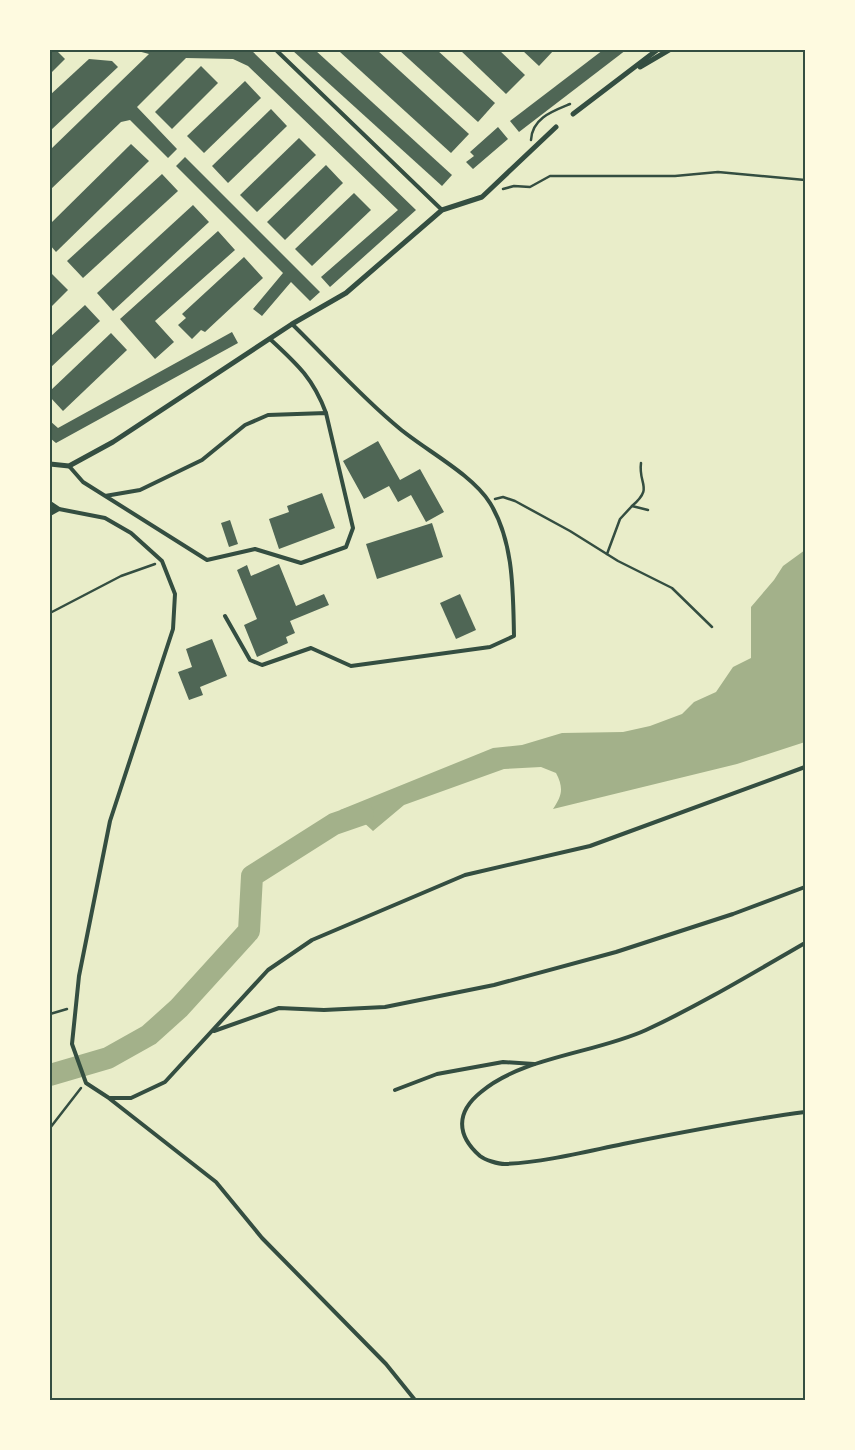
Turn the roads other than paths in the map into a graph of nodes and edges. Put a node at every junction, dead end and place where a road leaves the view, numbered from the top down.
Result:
1 (276, 50) edge
2 (657, 50) edge
3 (669, 50) edge
4 (624, 76) junction
5 (573, 114) dead end
6 (556, 127) dead end
7 (442, 210) junction
8 (292, 324) junction
9 (270, 339) junction
10 (326, 414) junction
11 (50, 464) edge
12 (69, 466) junction
13 (105, 496) junction
14 (50, 503) edge
15 (50, 509) edge
16 (59, 509) junction
17 (50, 514) edge
18 (225, 616) dead end
19 (805, 767) edge
20 (805, 887) edge
21 (805, 943) edge
22 (212, 1032) junction
23 (537, 1064) junction
24 (395, 1090) dead end
25 (109, 1098) junction
26 (805, 1112) edge
27 (415, 1400) edge

1 - 7 lane
2 - 4 street
3 - 4 street
4 - 5 street
6 - 7 street
7 - 8 street
8 - 9 street
8 - 18 lane
9 - 10 lane
9 - 12 street
10 - 13 lane
10 - 13 lane
11 - 12 street
12 - 13 lane
14 - 16 lane
15 - 16 lane
16 - 17 lane
16 - 25 lane
19 - 22 lane
20 - 22 lane
21 - 23 lane
22 - 25 lane
23 - 24 lane
23 - 26 lane
25 - 27 lane

